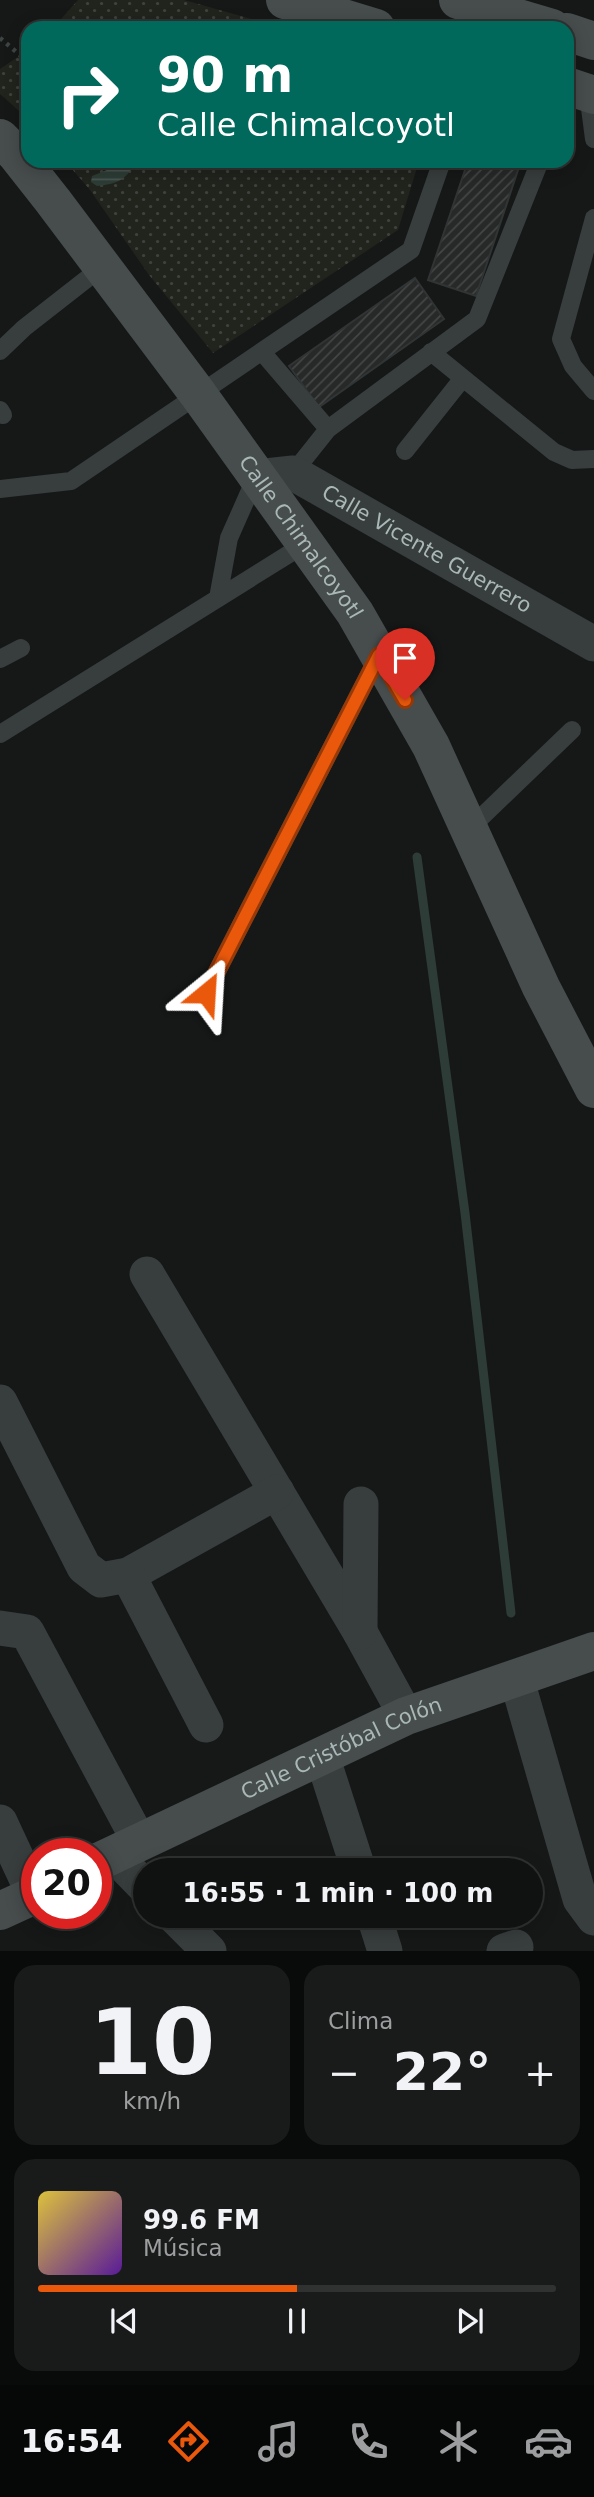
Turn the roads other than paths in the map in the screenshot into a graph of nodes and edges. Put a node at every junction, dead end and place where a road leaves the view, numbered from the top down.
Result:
1 (285, 0) edge
2 (458, 0) edge
3 (353, 21) edge
4 (528, 21) edge
5 (574, 35) edge
6 (594, 41) edge
7 (577, 91) edge
8 (0, 138) edge
9 (594, 139) edge
10 (21, 161) edge
11 (26, 168) edge
12 (440, 168) edge
13 (537, 168) edge
14 (594, 218) edge
15 (102, 267) junction
16 (0, 351) edge
17 (262, 352) junction
18 (431, 352) junction
19 (463, 379) junction
20 (594, 391) edge
21 (198, 394) junction
22 (328, 429) junction
23 (405, 451) dead end
24 (594, 459) edge
25 (274, 475) junction
26 (0, 489) edge
27 (305, 544) junction
28 (218, 598) junction
29 (594, 644) edge
30 (20, 648) dead end
31 (379, 655) junction
32 (0, 659) edge
33 (572, 730) dead end
34 (0, 734) edge
35 (469, 830) junction
36 (206, 993) dead end
37 (594, 1089) edge
38 (147, 1274) dead end
39 (0, 1402) edge
40 (277, 1492) junction
41 (361, 1504) dead end
42 (128, 1575) junction
43 (0, 1628) edge
44 (360, 1632) junction
45 (594, 1651) edge
46 (516, 1677) junction
47 (406, 1716) junction
48 (206, 1725) dead end
49 (323, 1756) junction
50 (0, 1822) edge
51 (116, 1853) edge
52 (355, 1858) edge
53 (21, 1866) edge
54 (133, 1873) edge
55 (21, 1901) edge
56 (0, 1911) edge
57 (594, 1918) edge
58 (186, 1928) edge
59 (378, 1928) edge
60 (209, 1951) edge
61 (385, 1951) edge

1 - 3 main road
2 - 4 main road
5 - 6 main road
7 - 9 lane
8 - 10 main road, Calle Chimalcoyotl
11 - 15 main road, Calle Chimalcoyotl
12 - 17 lane
13 - 18 lane
14 - 20 lane
15 - 16 lane
15 - 21 main road, Calle Chimalcoyotl
17 - 21 lane
17 - 22 lane
18 - 19 lane
18 - 22 lane
19 - 23 lane
19 - 24 lane
21 - 25 main road, Calle Chimalcoyotl
21 - 26 lane
22 - 25 lane
25 - 27 main road, Calle Chimalcoyotl
25 - 28 lane
25 - 29 street, Calle Vicente Guerrero
27 - 28 lane
27 - 31 main road, Calle Chimalcoyotl
28 - 34 lane
30 - 32 lane
31 - 35 main road, Calle Chimalcoyotl
31 - 36 lane
33 - 35 lane
35 - 37 main road, Calle Chimalcoyotl
38 - 40 street
39 - 42 street
40 - 42 street
40 - 44 street
41 - 44 street
42 - 48 street
43 - 51 street
44 - 47 street
45 - 46 main road, Calle Cristóbal Colón
46 - 47 main road, Calle Cristóbal Colón
46 - 57 street
47 - 49 main road, Calle Cristóbal Colón
49 - 51 main road, Calle Cristóbal Colón
49 - 52 street
50 - 53 street
51 - 54 street
55 - 56 main road
58 - 60 street
59 - 61 street

